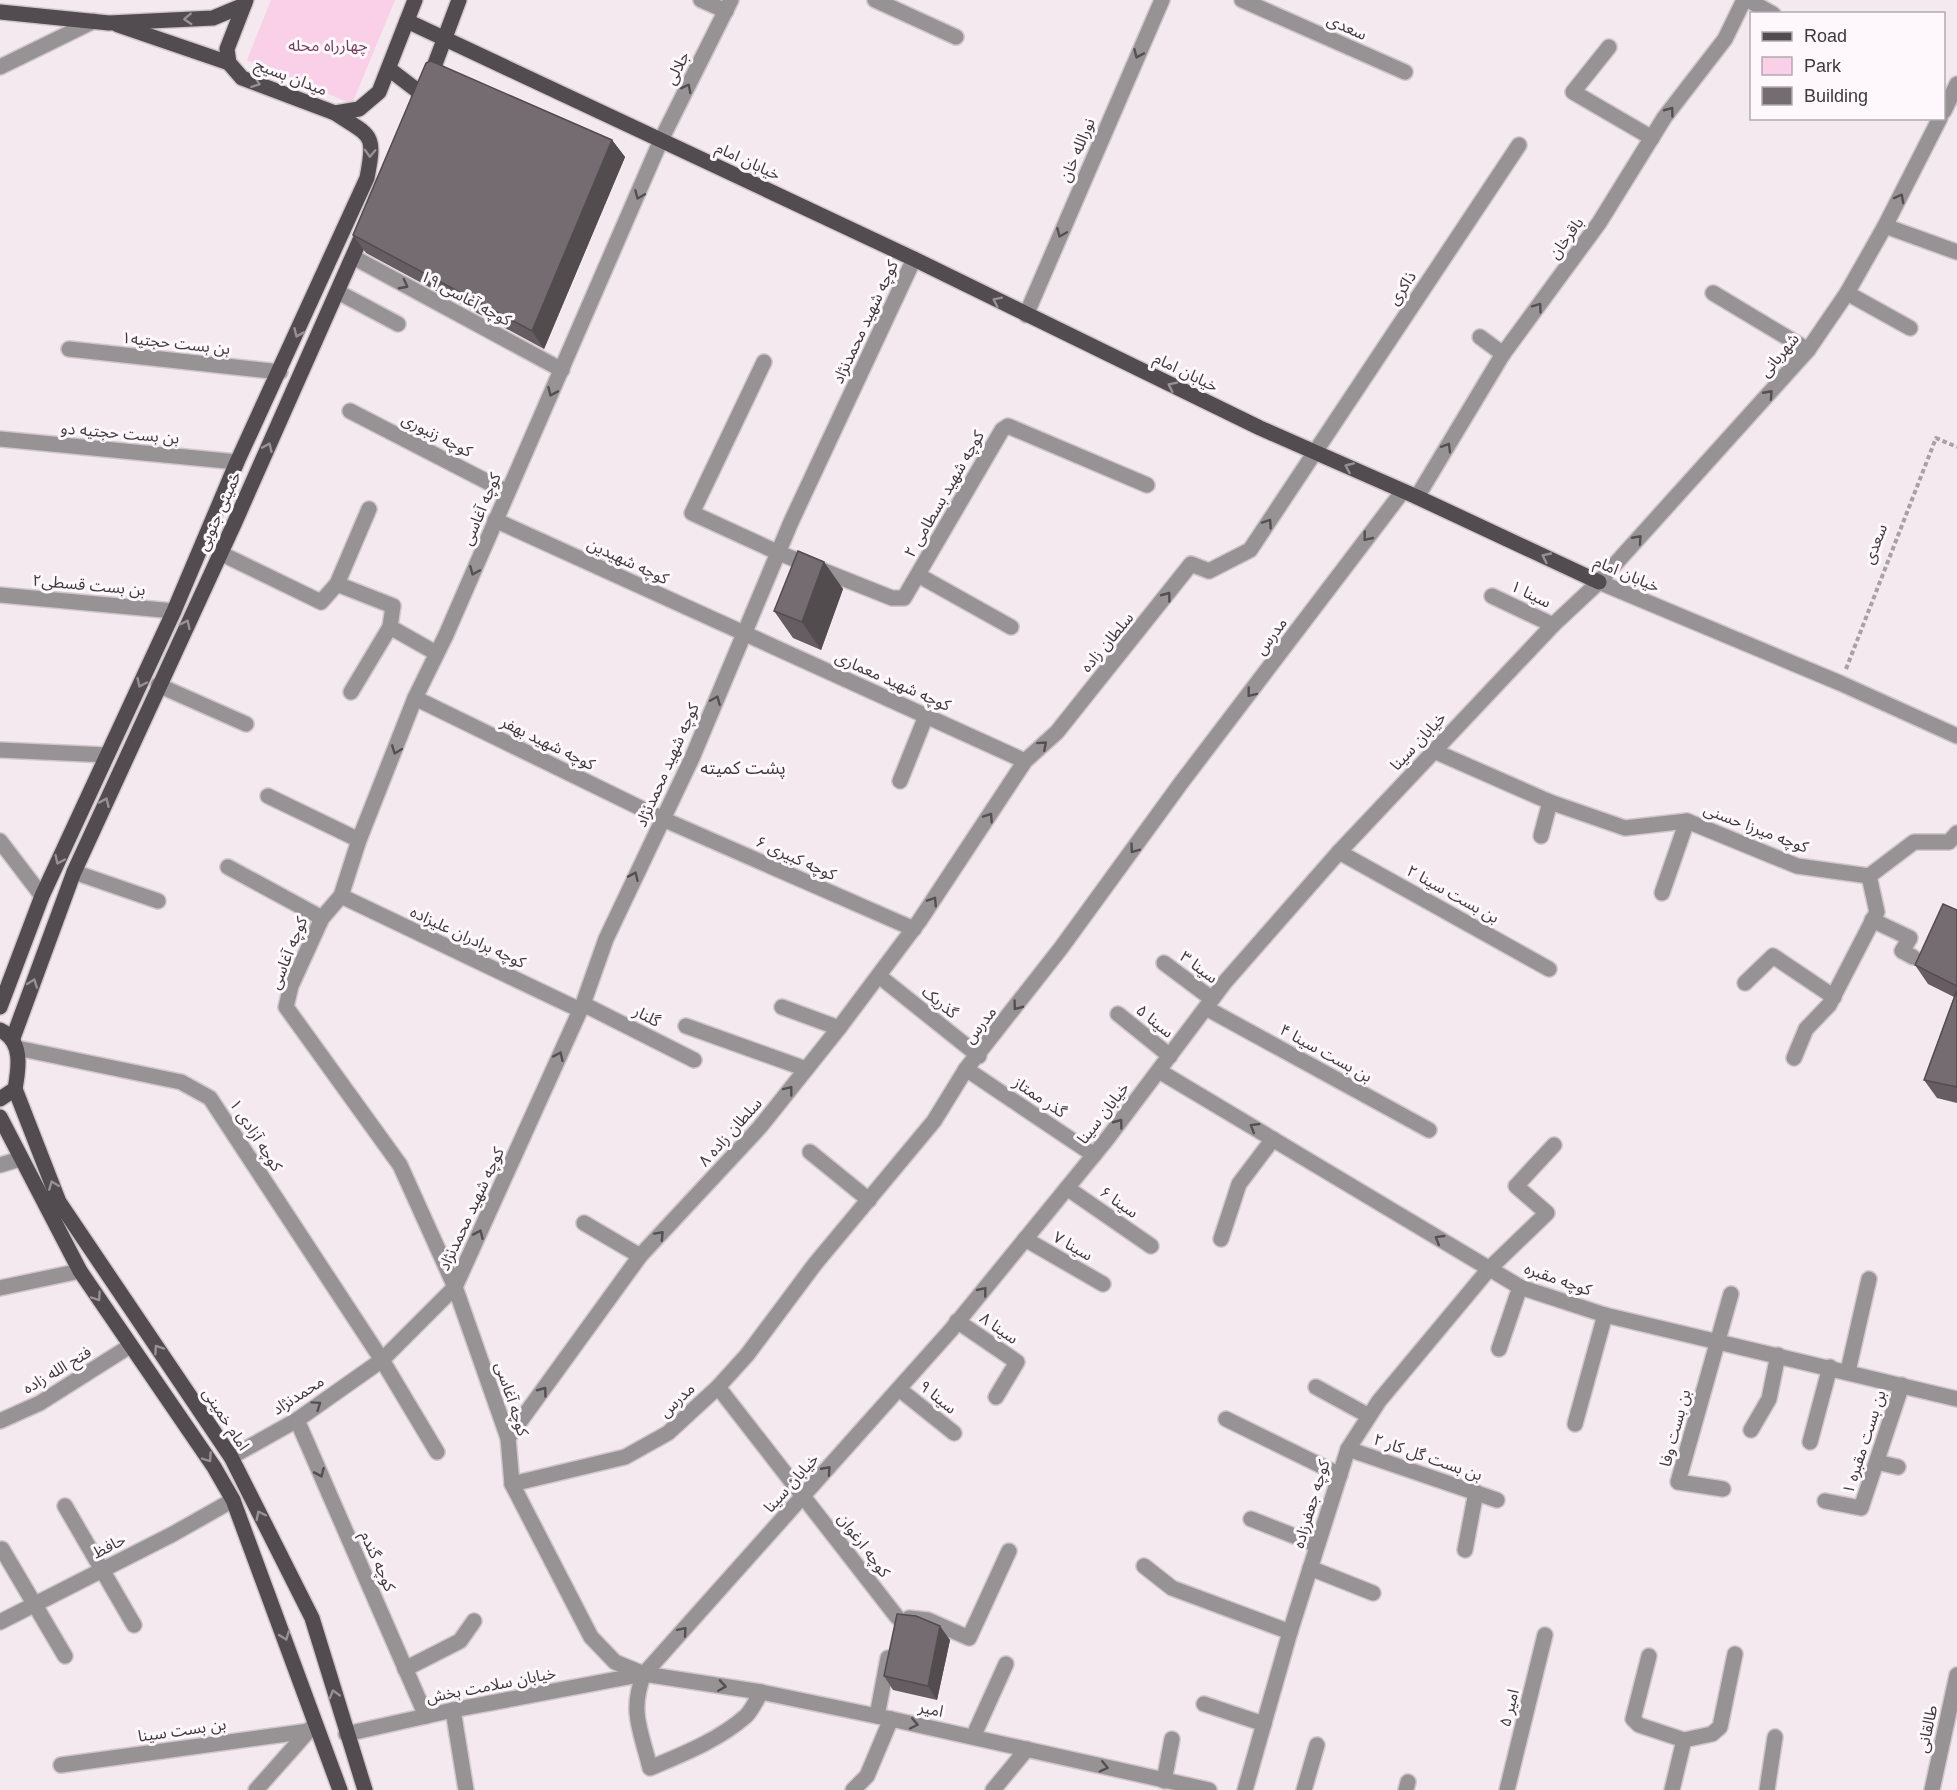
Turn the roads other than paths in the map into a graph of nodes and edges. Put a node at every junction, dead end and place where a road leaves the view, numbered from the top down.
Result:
1 (415, 0) edge
2 (459, 0) edge
3 (701, 0) edge
4 (874, 0) edge
5 (1162, 0) edge
6 (1242, 0) edge
7 (1746, 0) edge
8 (245, 2) edge
9 (729, 6) edge
10 (0, 12) edge
11 (1769, 12) edge
12 (407, 21) junction
13 (102, 22) junction
14 (956, 37) dead end
15 (445, 40) junction
16 (1609, 47) dead end
17 (229, 63) junction
18 (0, 66) edge
19 (389, 69) junction
20 (1405, 72) dead end
21 (1957, 84) edge
22 (1945, 109) edge
23 (335, 113) junction
24 (1939, 120) edge
25 (1652, 138) junction
26 (661, 140) junction
27 (1519, 145) dead end
28 (375, 206) edge
29 (1885, 226) junction
30 (1957, 252) edge
31 (353, 257) junction
32 (914, 260) junction
33 (338, 292) junction
34 (1847, 292) junction
35 (1713, 293) dead end
36 (1026, 315) junction
37 (398, 324) dead end
38 (1910, 328) dead end
39 (1480, 337) dead end
40 (69, 349) dead end
41 (1808, 350) junction
42 (1503, 354) junction
43 (764, 362) dead end
44 (562, 370) junction
45 (280, 372) junction
46 (350, 411) dead end
47 (0, 439) edge
48 (1314, 452) junction
49 (237, 462) junction
50 (1147, 485) dead end
51 (507, 492) junction
52 (1410, 494) junction
53 (369, 509) dead end
54 (495, 520) junction
55 (1250, 550) joint
56 (220, 553) junction
57 (779, 553) junction
58 (918, 575) junction
59 (1599, 582) junction
60 (337, 584) junction
61 (0, 595) edge
62 (1492, 596) dead end
63 (174, 611) junction
64 (1553, 625) junction
65 (390, 627) junction
66 (1011, 627) dead end
67 (746, 635) junction
68 (436, 652) junction
69 (158, 685) junction
70 (351, 692) dead end
71 (415, 699) junction
72 (926, 716) junction
73 (246, 724) dead end
74 (1957, 736) edge
75 (0, 750) edge
76 (1434, 751) junction
77 (107, 755) junction
78 (1025, 761) junction
79 (900, 781) dead end
80 (268, 796) dead end
81 (1550, 802) junction
82 (664, 820) junction
83 (1687, 821) junction
84 (1957, 833) edge
85 (1541, 836) dead end
86 (359, 840) junction
87 (0, 841) edge
88 (971, 843) joint
89 (1339, 852) junction
90 (228, 867) dead end
91 (74, 872) junction
92 (1869, 876) junction
93 (1662, 893) dead end
94 (42, 896) junction
95 (341, 896) junction
96 (159, 901) dead end
97 (322, 918) junction
98 (1872, 921) junction
99 (914, 929) junction
100 (1913, 957) dead end
101 (1164, 963) dead end
102 (1549, 969) dead end
103 (879, 976) junction
104 (1745, 983) dead end
105 (1834, 997) junction
106 (1, 1002) edge
107 (1209, 1004) junction
108 (582, 1007) junction
109 (782, 1007) dead end
110 (1118, 1014) dead end
111 (686, 1026) dead end
112 (839, 1028) junction
113 (10, 1039) edge
114 (979, 1056) junction
115 (1170, 1056) junction
116 (1794, 1058) dead end
117 (694, 1060) dead end
118 (806, 1069) junction
119 (966, 1069) junction
120 (1159, 1071) junction
121 (15, 1089) junction
122 (0, 1099) edge
123 (0, 1117) edge
124 (1429, 1130) dead end
125 (1273, 1139) junction
126 (1554, 1145) dead end
127 (810, 1152) dead end
128 (1094, 1155) junction
129 (20, 1160) junction
130 (0, 1165) edge
131 (1067, 1188) junction
132 (869, 1200) junction
133 (584, 1223) dead end
134 (1025, 1239) junction
135 (1221, 1239) dead end
136 (1150, 1246) dead end
137 (640, 1256) junction
138 (1489, 1269) junction
139 (80, 1271) junction
140 (1869, 1279) dead end
141 (1103, 1284) dead end
142 (455, 1287) junction
143 (1520, 1287) junction
144 (0, 1288) edge
145 (1731, 1294) dead end
146 (1605, 1315) junction
147 (957, 1321) junction
148 (1717, 1341) junction
149 (130, 1346) junction
150 (1499, 1349) dead end
151 (1778, 1355) junction
152 (382, 1360) junction
153 (1830, 1366) junction
154 (1848, 1371) junction
155 (1902, 1385) junction
156 (718, 1387) junction
157 (1316, 1387) dead end
158 (899, 1389) junction
159 (996, 1397) dead end
160 (1957, 1399) edge
161 (1369, 1416) junction
162 (1226, 1419) dead end
163 (297, 1420) junction
164 (0, 1421) edge
165 (1575, 1425) dead end
166 (1751, 1430) dead end
167 (954, 1433) dead end
168 (508, 1438) junction
169 (1810, 1442) dead end
170 (1348, 1449) junction
171 (437, 1452) dead end
172 (231, 1456) junction
173 (1876, 1462) junction
174 (1898, 1467) dead end
175 (1340, 1475) junction
176 (512, 1484) junction
177 (1723, 1490) dead end
178 (1476, 1492) junction
179 (804, 1496) junction
180 (234, 1500) junction
181 (1497, 1500) dead end
182 (1825, 1501) dead end
183 (65, 1506) dead end
184 (1251, 1519) dead end
185 (1317, 1545) junction
186 (2, 1549) dead end
187 (1465, 1550) dead end
188 (1009, 1551) dead end
189 (1144, 1566) dead end
190 (1310, 1568) junction
191 (102, 1570) junction
192 (1373, 1593) dead end
193 (36, 1604) junction
194 (474, 1621) dead end
195 (0, 1622) edge
196 (134, 1624) dead end
197 (894, 1628) junction
198 (1290, 1632) junction
199 (1545, 1635) dead end
200 (1735, 1654) dead end
201 (64, 1656) dead end
202 (1649, 1656) dead end
203 (1006, 1664) dead end
204 (405, 1669) junction
205 (644, 1674) junction
206 (1957, 1675) edge
207 (761, 1692) junction
208 (1204, 1704) dead end
209 (453, 1710) junction
210 (426, 1716) junction
211 (884, 1717) junction
212 (1264, 1724) junction
213 (313, 1726) junction
214 (346, 1734) junction
215 (974, 1737) junction
216 (1775, 1737) dead end
217 (1172, 1739) dead end
218 (1684, 1740) junction
219 (1317, 1745) dead end
220 (1027, 1749) junction
221 (61, 1765) dead end
222 (1138, 1774) junction
223 (1164, 1781) junction
224 (1190, 1788) edge
225 (256, 1790) edge
226 (340, 1790) edge
227 (365, 1790) edge
228 (466, 1790) edge
229 (853, 1790) edge
230 (993, 1790) edge
231 (1134, 1790) edge
232 (1209, 1790) edge
233 (1245, 1790) edge
234 (1304, 1790) edge
235 (1507, 1790) edge
236 (1672, 1790) edge
237 (1767, 1790) edge
238 (1932, 1790) edge

1 - 12 main road, میدان بسیج
2 - 15 main road
3 - 9 street
4 - 14 street
5 -> 36 street, نورالله خان
6 - 20 street, سعدی
7 - 11 street
25 -> 7 street, باقرخان
8 -> 13 main road
8 - 17 main road, میدان بسیج
26 -> 9 street, جلالی
10 - 13 main road
12 - 15 main road, خیابان امام
12 - 19 main road, میدان بسیج
13 - 17 main road
13 - 18 street
15 - 19 main road
15 - 26 main road, خیابان امام
16 - 25 street
17 -> 23 main road, میدان بسیج
19 - 23 main road, میدان بسیج
21 - 22 street
23 -> 45 main road, خمینی جنوبی
29 -> 24 street, شهربانی
42 -> 25 street, باقرخان
26 - 32 main road, خیابان امام
26 -> 44 street, کوچه آغاسی
27 - 48 street, ذاکری
28 - 31 main road, خمینی جنوبی
29 - 30 street
29 - 34 street, شهربانی
31 - 33 main road, خمینی جنوبی
31 -> 44 street, کوچه آغاسی ۱۹
36 -> 32 main road, خیابان امام
32 - 57 street, کوچه شهید محمدنژاد
33 - 37 street
56 -> 33 main road, خمینی جنوبی
34 - 38 street
34 - 41 street, شهربانی
35 - 41 street
48 -> 36 main road, خیابان امام
39 - 42 street
40 - 45 street, بن بست حجتیه۱
59 -> 41 street, شهربانی
52 -> 42 street, باقرخان
43 - 57 street
44 -> 51 street, کوچه آغاسی
45 - 49 main road, خمینی جنوبی
46 - 51 street, کوچه زنبوری
47 - 49 street, بن بست حجتیه دو
52 -> 48 main road, خیابان امام
55 -> 48 street, ذاکری
49 - 63 main road, خمینی جنوبی
50 - 58 street, کوچه شهید بسطامی ۲
51 - 54 street, کوچه آغاسی
59 -> 52 main road, خیابان امام
52 -> 114 street, مدرس
53 - 60 street
54 - 67 street, کوچه شهیدین
54 -> 68 street, کوچه آغاسی
78 -> 55 street, سلطان زاده
56 - 60 street
69 -> 56 main road, خمینی جنوبی
57 - 58 street, کوچه شهید بسطامی ۲
57 - 67 street, کوچه شهید محمدنژاد
58 - 66 street
59 - 64 street, خیابان سینا
59 - 74 street, خیابان امام
60 - 65 street
61 - 63 street, بن بست قسطی۲
62 - 64 street, سینا ۱
63 -> 77 main road, خمینی جنوبی
64 - 76 street, خیابان سینا
65 - 68 street
65 - 70 street
67 - 72 street, کوچه شهید معماری
82 -> 67 street, کوچه شهید محمدنژاد
68 - 71 street, کوچه آغاسی
69 - 73 street
91 -> 69 main road, خمینی جنوبی
71 - 82 street, کوچه شهید بهفر
71 -> 86 street, کوچه آغاسی
72 - 78 street, کوچه شهید معماری
72 - 79 street
75 - 77 street
76 - 81 street, کوچه میرزا حسنی
76 - 89 street, خیابان سینا
77 -> 94 main road, خمینی جنوبی
88 -> 78 street, سلطان زاده
80 - 86 street
81 - 83 street, کوچه میرزا حسنی
81 - 85 street
82 - 99 street, کوچه کبیری ۶
108 -> 82 street, کوچه شهید محمدنژاد
83 - 92 street, کوچه میرزا حسنی
83 - 93 street
84 - 92 street
86 - 95 street, کوچه آغاسی
87 - 94 street
99 -> 88 street, سلطان زاده ۸
89 - 102 street, بن بست سینا ۲
89 - 107 street, خیابان سینا
90 - 97 street
91 - 96 street
113 -> 91 main road, خمینی جنوبی
92 - 98 street
94 - 106 main road, خمینی جنوبی
95 - 97 street, کوچه آغاسی
95 - 108 street, کوچه برادران علیزاده
97 - 142 street, کوچه آغاسی
98 - 100 street
98 - 105 street
99 - 103 street, سلطان زاده ۸
101 - 107 street, سینا ۳
103 - 112 street, سلطان زاده ۸
103 - 114 street, گذریک
104 - 105 street
105 - 116 street
107 - 115 street, خیابان سینا
107 - 124 street, بن بست سینا ۴
108 - 117 street, گلنار
142 -> 108 street, کوچه شهید محمدنژاد
109 - 112 street
110 - 115 street, سینا ۵
111 - 118 street
112 - 118 street, سلطان زاده ۸
113 - 121 main road, خمینی جنوبی
113 - 152 street, کوچه آزادی ۱
114 - 119 street, مدرس
115 - 120 street, خیابان سینا
137 -> 118 street, سلطان زاده ۸
119 - 128 street, گذر ممتاز
119 - 132 street, مدرس
125 -> 120 street, کوچه مقبره
128 -> 120 street, خیابان سینا
121 - 122 main road
172 -> 121 main road, امام خمینی
123 - 129 main road
125 - 135 street
138 -> 125 street, کوچه مقبره
126 - 138 street, کوچه جعفرزاده
127 - 132 street
128 - 131 street, خیابان سینا
129 - 130 street
129 - 139 main road
131 - 134 street, خیابان سینا
131 - 136 street, سینا ۶
132 - 156 street, مدرس
133 - 137 street
134 - 141 street, سینا ۷
147 -> 134 street, خیابان سینا
168 -> 137 street, سلطان زاده ۸
138 - 143 street, کوچه مقبره
138 - 161 street, کوچه جعفرزاده
139 - 144 street
139 -> 149 main road
140 - 154 street
142 - 152 street, محمدنژاد
142 - 168 street, کوچه آغاسی
143 - 146 street, کوچه مقبره
143 - 150 street
145 - 148 street
146 - 148 street, کوچه مقبره
146 - 165 street
147 - 158 street, خیابان سینا
147 - 159 street, سینا ۸
148 - 151 street, کوچه مقبره
148 - 177 street, بن بست وفا
149 - 164 street, فتح الله زاده
149 -> 180 main road
151 - 153 street, کوچه مقبره
151 - 166 street
163 -> 152 street, محمدنژاد
152 - 171 street, کوچه آزادی ۱
153 - 154 street, کوچه مقبره
153 - 169 street
154 - 155 street, کوچه مقبره
155 - 160 street, کوچه مقبره
155 - 173 street, بن بست مقبره ۱
156 - 176 street, مدرس
156 - 179 street, کوچه ارغوان
157 - 161 street
158 - 167 street, سینا ۹
179 -> 158 street, خیابان سینا
161 - 170 street, کوچه جعفرزاده
162 - 175 street
163 - 172 street, محمدنژاد
163 -> 204 street, کوچه گندم
168 - 176 street, کوچه آغاسی
170 - 175 street, کوچه جعفرزاده
170 - 178 street, بن بست گل کار ۲
214 -> 172 main road, امام خمینی
173 - 174 street
173 - 182 street, بن بست مقبره ۱
175 - 185 street, کوچه جعفرزاده
176 - 205 street, کوچه آغاسی
178 - 181 street, بن بست گل کار ۲
178 - 187 street
179 - 197 street, کوچه ارغوان
205 -> 179 street, خیابان سینا
180 - 191 street, حافظ
180 -> 213 main road
183 - 191 street
184 - 185 street
185 - 190 street, کوچه جعفرزاده
186 - 193 street
188 - 197 street
189 - 198 street
190 - 192 street
190 - 198 street, کوچه جعفرزاده
191 - 193 street, حافظ
191 - 196 street
193 - 195 street, حافظ
193 - 201 street
194 - 204 street
197 - 211 street
198 - 212 street, کوچه جعفرزاده
199 - 235 street, امیر ۵
200 - 218 street
202 - 218 street
203 - 215 street
204 - 210 street, کوچه گندم
205 -> 207 street, امیر
205 - 207 street
205 - 209 street, خیابان سلامت بخش
206 - 238 street, طالقانی
207 - 211 street, امیر
208 - 212 street
209 - 210 street, خیابان سلامت بخش
209 - 228 street
210 - 214 street, خیابان سلامت بخش
211 -> 215 street, امیر
211 - 229 street
212 - 233 street, کوچه جعفرزاده
213 - 221 street, بن بست سینا
213 - 225 street
213 - 226 main road
214 - 227 main road, امام خمینی
215 - 220 street, امیر
216 - 237 street
217 - 223 street
218 - 236 street
219 - 234 street
220 -> 222 street, امیر
220 - 230 street
222 - 223 street, امیر
222 - 231 street
223 - 224 street, امیر
224 - 232 street, امیر

